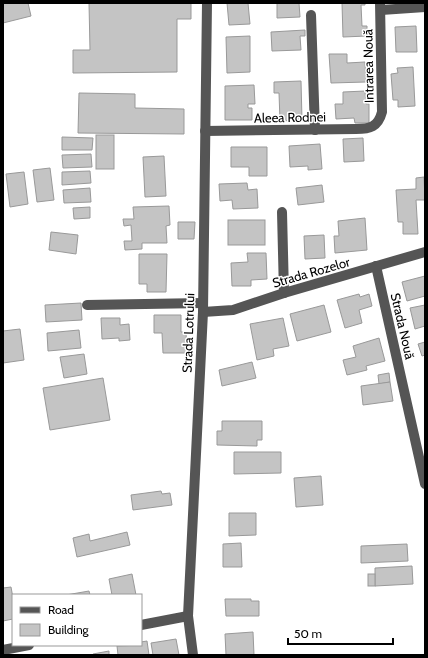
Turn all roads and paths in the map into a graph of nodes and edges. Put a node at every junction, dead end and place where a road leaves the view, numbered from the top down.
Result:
1 (207, 3) edge
2 (380, 6) edge
3 (425, 7) edge
4 (311, 15) dead end
5 (374, 126) joint
6 (315, 130) junction
7 (205, 131) junction
8 (282, 212) dead end
9 (425, 252) edge
10 (376, 266) junction
11 (284, 293) junction
12 (87, 305) dead end
13 (203, 308) junction
14 (425, 484) edge
15 (188, 616) junction
16 (142, 625) edge
17 (24, 646) edge
18 (3, 650) edge
19 (193, 655) edge

1 - 7 street, Strada Lotrului
2 - 3 street
2 - 5 street, Intrarea Nouă
4 - 6 street
5 - 6 street, Aleea Rodnei
6 - 7 street, Aleea Rodnei
7 - 13 street, Strada Lotrului
8 - 11 street
9 - 10 street, Strada Rozelor
10 - 11 street, Strada Rozelor
10 - 14 street, Strada Nouă
11 - 13 street, Strada Rozelor
12 - 13 street, Strada Rozelor
13 - 15 street, Strada Lotrului
15 - 16 street
15 - 19 street, Strada Lotrului
17 - 18 street

